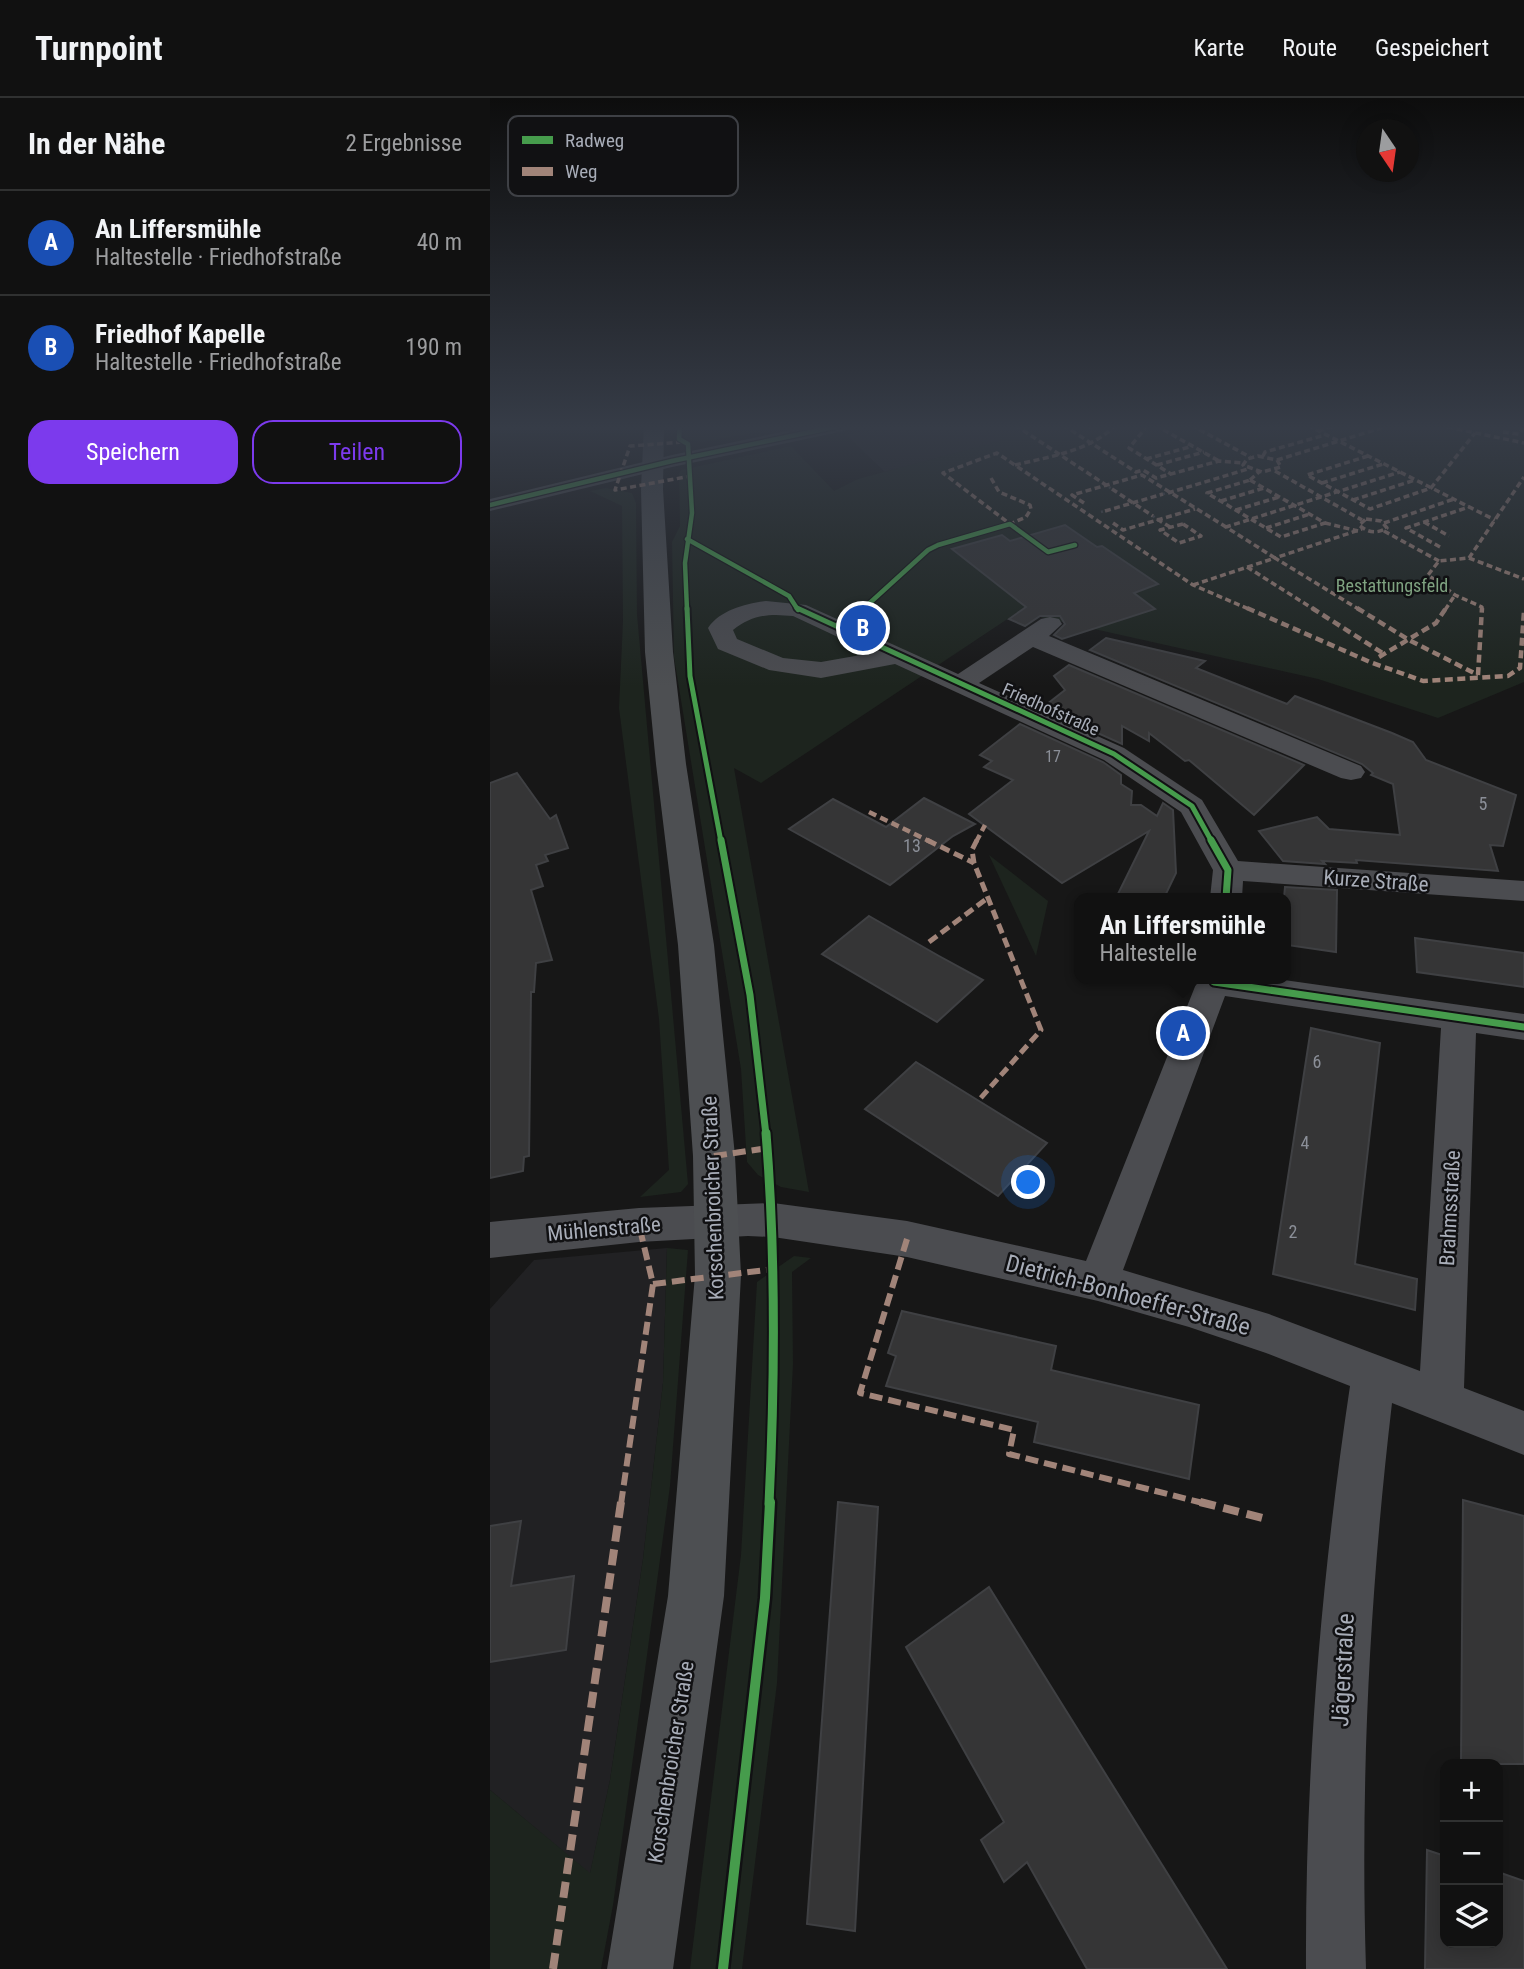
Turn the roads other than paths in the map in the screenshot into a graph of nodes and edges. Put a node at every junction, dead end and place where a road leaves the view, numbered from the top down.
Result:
1 (654, 512) edge
2 (896, 656) junction
3 (960, 684) junction
4 (1351, 772) dead end
5 (1227, 884) edge
6 (1524, 891) edge
7 (1213, 984) edge
8 (1234, 984) edge
9 (1459, 1018) junction
10 (1524, 1027) edge
11 (718, 1220) junction
12 (490, 1240) edge
13 (1098, 1282) junction
14 (1374, 1373) junction
15 (1441, 1399) junction
16 (1524, 1433) edge
17 (640, 1969) edge
18 (1336, 1969) edge

1 - 11 main road, Korschenbroicher Straße
2 - 2 street, Friedhofstraße
2 - 3 street, Friedhofstraße
3 - 4 street, Friedhofstraße
3 - 5 street, Friedhofstraße
5 - 6 street, Kurze Straße
7 - 13 street
8 - 9 street
9 - 10 street
9 - 15 street, Brahmsstraße
11 - 12 street, Mühlenstraße
11 - 13 street, Dietrich-Bonhoeffer-Straße
11 - 17 main road, Korschenbroicher Straße
13 - 14 street, Dietrich-Bonhoeffer-Straße
14 - 15 street, Dietrich-Bonhoeffer-Straße
14 - 18 street, Jägerstraße
15 - 16 street, Dietrich-Bonhoeffer-Straße

